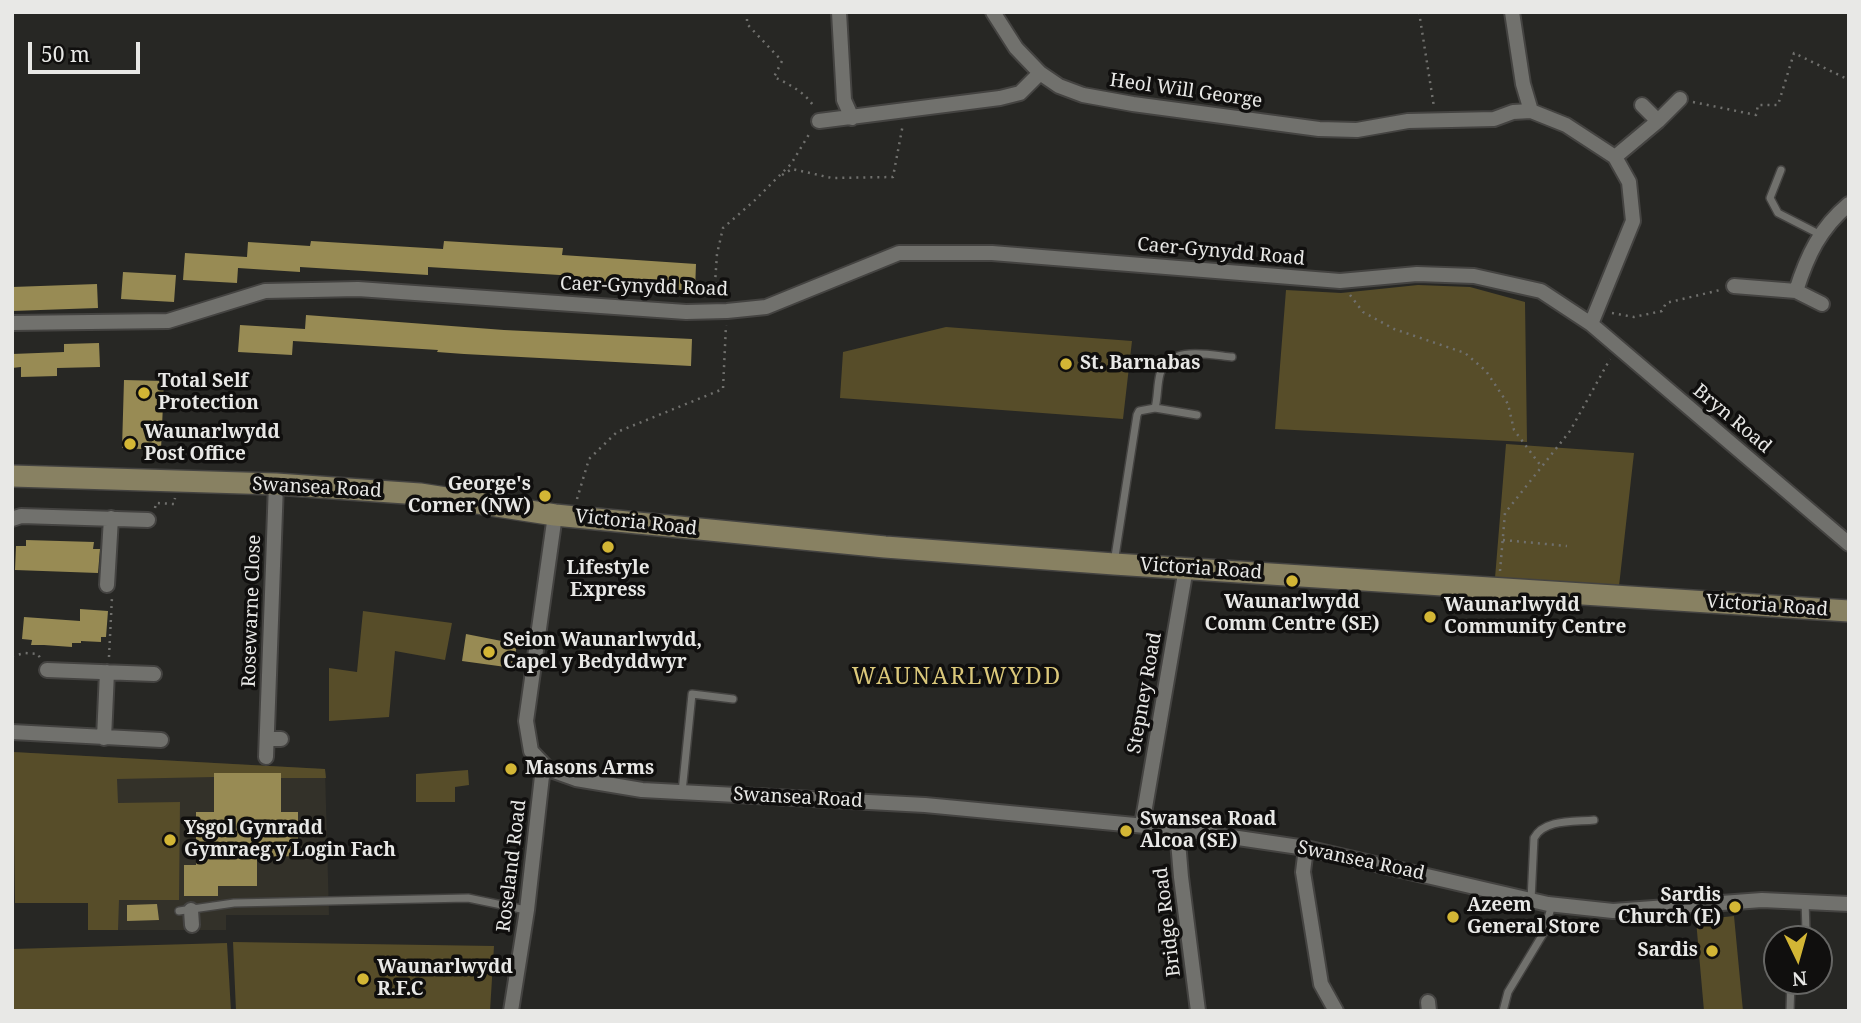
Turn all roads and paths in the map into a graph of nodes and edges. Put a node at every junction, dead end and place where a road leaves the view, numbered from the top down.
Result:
1 (747, 12) edge
2 (839, 12) edge
3 (1419, 12) edge
4 (1512, 12) edge
5 (997, 14) edge
6 (1040, 73) junction
7 (1849, 79) edge
8 (1680, 99) joint
9 (1642, 105) dead end
10 (905, 111) junction
11 (1531, 111) junction
12 (816, 117) junction
13 (852, 118) junction
14 (1436, 120) junction
15 (1658, 121) junction
16 (1615, 157) junction
17 (1781, 170) dead end
18 (778, 177) junction
19 (1849, 204) edge
20 (1819, 234) junction
21 (1339, 281) junction
22 (1734, 286) joint
23 (1796, 291) junction
24 (1822, 304) dead end
25 (1597, 309) junction
26 (720, 312) junction
27 (12, 323) edge
28 (1591, 324) junction
29 (1618, 347) junction
30 (1232, 357) dead end
31 (1155, 408) junction
32 (1196, 415) dead end
33 (1541, 466) junction
34 (12, 476) edge
35 (178, 482) junction
36 (276, 484) junction
37 (563, 516) junction
38 (111, 518) junction
39 (12, 519) edge
40 (148, 520) joint
41 (1503, 540) junction
42 (1849, 544) edge
43 (1567, 546) dead end
44 (1114, 564) junction
45 (1186, 568) junction
46 (107, 585) joint
47 (1499, 589) junction
48 (1849, 611) edge
49 (12, 656) edge
50 (47, 670) joint
51 (107, 672) junction
52 (154, 674) dead end
53 (733, 699) dead end
54 (12, 732) edge
55 (104, 738) junction
56 (161, 740) dead end
57 (266, 757) dead end
58 (548, 769) junction
59 (682, 792) junction
60 (1594, 820) dead end
61 (1142, 825) junction
62 (1178, 829) junction
63 (1306, 848) junction
64 (1531, 900) junction
65 (1805, 901) junction
66 (1849, 904) edge
67 (1552, 905) junction
68 (527, 910) junction
69 (188, 915) dead end
70 (1806, 925) edge
71 (511, 1011) edge
72 (1198, 1011) edge
73 (1336, 1011) edge
74 (1503, 1011) edge

1 - 12 path
2 - 13 street
3 - 14 path
4 - 11 street
5 - 6 street, Heol Will George
6 - 10 street
6 - 14 street, Heol Will George
7 - 8 path
8 - 15 street
9 - 15 street
10 - 13 street
10 - 18 path
11 - 14 street, Heol Will George
11 - 16 street
12 - 13 street
12 - 18 path
15 - 16 street
16 - 25 street
17 - 20 lane
18 - 26 path
19 - 20 street
20 - 23 street
21 - 26 street, Caer-Gynydd Road
21 - 28 street, Caer-Gynydd Road
21 - 33 path
22 - 23 street
22 - 25 path
23 - 24 street
25 - 28 street
26 - 27 street, Caer-Gynydd Road
26 - 37 path
28 - 29 street, Bryn Road
29 - 33 path
29 - 42 street, Bryn Road
30 - 31 lane
31 - 32 lane
31 - 44 lane
33 - 41 path
34 - 35 main road, Swansea Road
35 - 36 main road, Swansea Road
35 - 40 path
36 - 37 main road, Swansea Road
36 - 57 street, Rosewarne Close
37 - 44 main road, Victoria Road
37 - 58 street
38 - 39 street
38 - 40 street
38 - 46 street
41 - 43 path
41 - 47 path
44 - 45 main road, Victoria Road
45 - 47 main road, Victoria Road
45 - 61 street, Stepney Road
46 - 51 path
47 - 48 main road, Victoria Road
49 - 50 path
50 - 51 street
51 - 52 street
51 - 55 street
53 - 59 lane
54 - 55 street
55 - 56 street
58 - 59 street, Swansea Road
58 - 68 street, Roseland Road
59 - 61 street, Swansea Road
60 - 64 lane
61 - 62 street, Swansea Road
62 - 63 street, Swansea Road
62 - 72 street, Bridge Road
63 - 64 street, Swansea Road
63 - 73 street
64 - 67 street, Swansea Road
65 - 66 street, Swansea Road
65 - 67 street, Swansea Road
65 - 70 lane
67 - 74 lane
68 - 69 lane
68 - 71 street, Roseland Road

